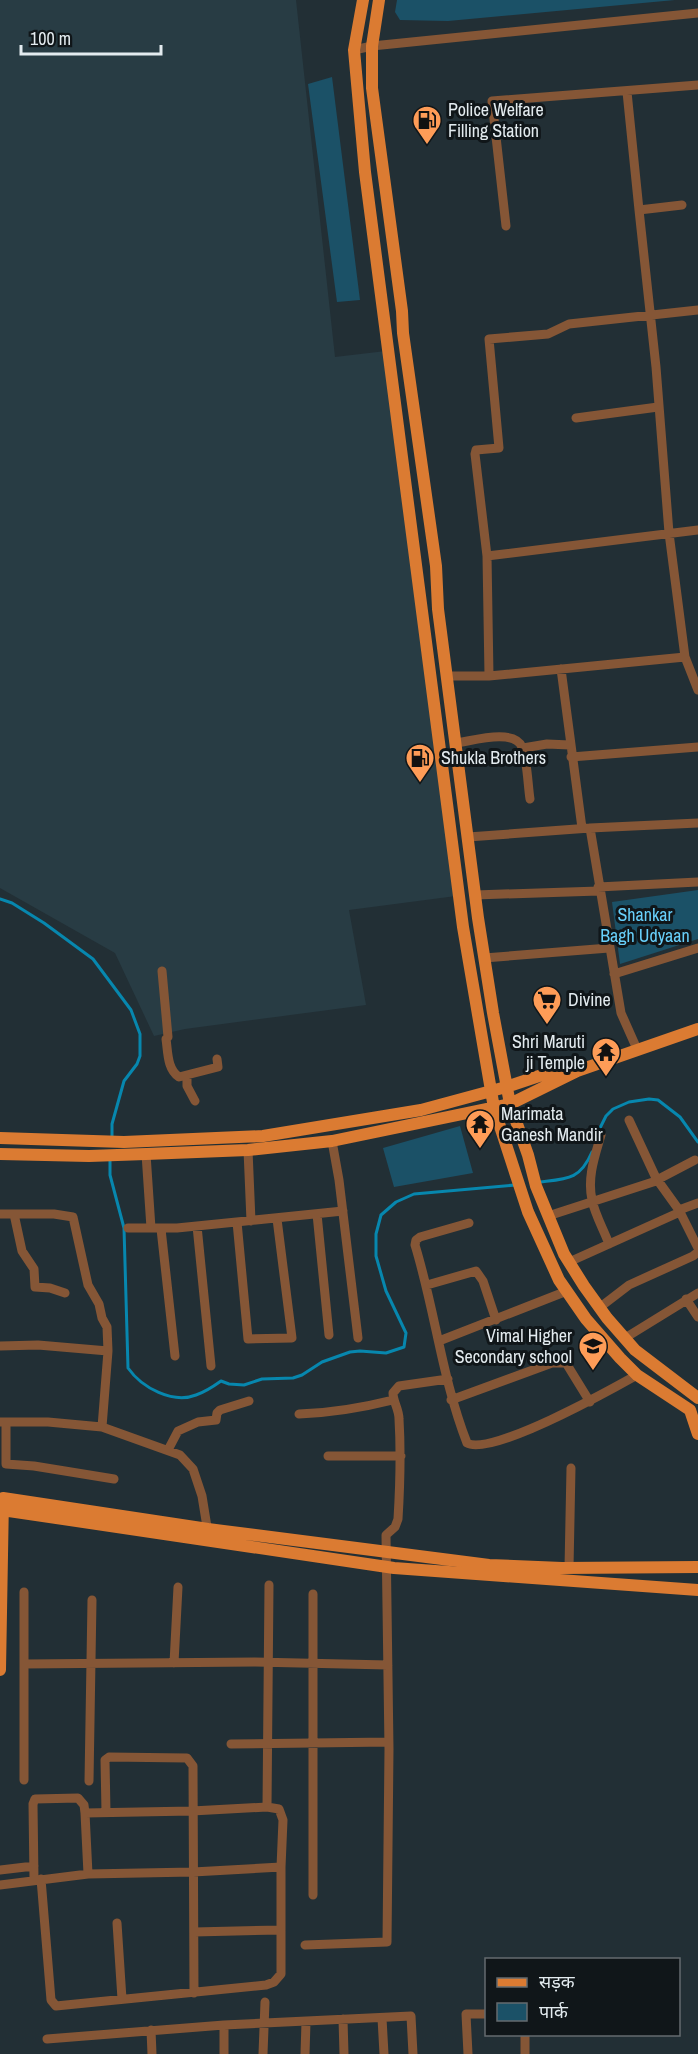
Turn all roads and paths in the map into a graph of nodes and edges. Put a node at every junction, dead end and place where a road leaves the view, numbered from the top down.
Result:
1 (363, 0) edge
2 (379, 0) edge
3 (698, 13) edge
4 (372, 46) junction
5 (354, 50) junction
6 (698, 86) edge
7 (627, 92) junction
8 (682, 205) dead end
9 (639, 210) junction
10 (506, 226) dead end
11 (698, 310) edge
12 (650, 315) junction
13 (658, 407) junction
14 (576, 418) dead end
15 (698, 531) edge
16 (669, 533) junction
17 (487, 556) junction
18 (685, 657) junction
19 (561, 669) junction
20 (447, 676) junction
21 (489, 676) junction
22 (698, 690) edge
23 (456, 743) junction
24 (570, 745) junction
25 (698, 747) edge
26 (523, 748) junction
27 (571, 757) junction
28 (530, 799) dead end
29 (698, 823) edge
30 (586, 828) junction
31 (468, 837) junction
32 (698, 882) edge
33 (599, 889) junction
34 (475, 895) junction
35 (609, 948) junction
36 (698, 948) edge
37 (484, 958) junction
38 (162, 971) dead end
39 (614, 974) junction
40 (698, 1029) edge
41 (638, 1049) junction
42 (217, 1059) dead end
43 (577, 1071) junction
44 (187, 1076) junction
45 (506, 1087) junction
46 (490, 1091) junction
47 (195, 1101) dead end
48 (510, 1104) junction
49 (494, 1108) junction
50 (629, 1120) dead end
51 (601, 1135) dead end
52 (0, 1138) edge
53 (332, 1141) junction
54 (248, 1150) junction
55 (0, 1154) edge
56 (146, 1155) junction
57 (695, 1160) dead end
58 (656, 1178) junction
59 (592, 1201) junction
60 (698, 1203) edge
61 (344, 1211) junction
62 (680, 1211) junction
63 (0, 1214) edge
64 (14, 1214) junction
65 (317, 1214) junction
66 (548, 1216) junction
67 (277, 1219) junction
68 (251, 1221) junction
69 (237, 1222) junction
70 (469, 1223) dead end
71 (197, 1226) junction
72 (128, 1228) dead end
73 (156, 1228) junction
74 (609, 1244) junction
75 (698, 1250) edge
76 (569, 1262) junction
77 (428, 1285) junction
78 (567, 1291) junction
79 (65, 1293) dead end
80 (698, 1293) edge
81 (686, 1299) junction
82 (599, 1308) junction
83 (698, 1317) edge
84 (496, 1320) junction
85 (329, 1335) dead end
86 (358, 1338) dead end
87 (625, 1338) junction
88 (440, 1341) junction
89 (0, 1346) edge
90 (108, 1351) junction
91 (175, 1356) dead end
92 (211, 1366) dead end
93 (637, 1375) junction
94 (448, 1379) junction
95 (697, 1396) edge
96 (393, 1400) junction
97 (452, 1400) junction
98 (249, 1401) dead end
99 (590, 1402) junction
100 (299, 1414) dead end
101 (3, 1422) edge
102 (102, 1427) junction
103 (698, 1434) edge
104 (168, 1450) junction
105 (328, 1456) dead end
106 (401, 1456) junction
107 (3, 1458) edge
108 (571, 1468) dead end
109 (114, 1479) dead end
110 (1, 1504) edge
111 (208, 1535) junction
112 (1, 1538) edge
113 (386, 1552) junction
114 (386, 1567) junction
115 (569, 1568) junction
116 (698, 1568) edge
117 (1, 1570) edge
118 (269, 1585) dead end
119 (178, 1587) dead end
120 (698, 1590) edge
121 (24, 1592) dead end
122 (313, 1594) dead end
123 (92, 1600) dead end
124 (268, 1662) junction
125 (174, 1663) junction
126 (315, 1663) junction
127 (24, 1664) junction
128 (90, 1664) junction
129 (388, 1665) junction
130 (0, 1670) edge
131 (389, 1742) junction
132 (231, 1744) dead end
133 (266, 1744) junction
134 (314, 1744) junction
135 (24, 1780) dead end
136 (89, 1781) dead end
137 (267, 1807) junction
138 (192, 1811) junction
139 (106, 1812) junction
140 (86, 1813) junction
141 (34, 1866) junction
142 (281, 1867) junction
143 (0, 1870) edge
144 (192, 1872) junction
145 (88, 1874) junction
146 (38, 1880) junction
147 (0, 1885) edge
148 (313, 1895) dead end
149 (117, 1923) dead end
150 (281, 1930) junction
151 (194, 1932) junction
152 (305, 1945) dead end
153 (194, 1994) junction
154 (122, 1999) junction
155 (265, 2002) dead end
156 (485, 2014) edge
157 (382, 2018) junction
158 (343, 2019) junction
159 (306, 2022) junction
160 (263, 2024) junction
161 (224, 2025) junction
162 (150, 2030) junction
163 (525, 2036) edge
164 (47, 2039) dead end
165 (152, 2054) edge
166 (224, 2054) edge
167 (263, 2054) edge
168 (305, 2054) edge
169 (344, 2054) edge
170 (384, 2054) edge
171 (413, 2054) edge
172 (468, 2054) edge
173 (525, 2054) edge

1 - 5 main road
2 - 4 main road
3 - 4 street
4 - 5 street
4 - 20 main road
5 - 46 main road
6 - 7 street
7 - 9 street
7 - 10 street
8 - 9 street
9 - 12 street
11 - 12 street
12 - 13 street
12 - 17 street
13 - 14 street
13 - 16 street
15 - 16 street
16 - 17 street
16 - 18 street
17 - 21 street
18 - 19 street
18 - 22 street
19 - 21 street
19 - 24 street
20 - 21 street
20 - 23 main road
23 - 26 street
23 - 31 main road
24 - 26 street
24 - 27 street
25 - 27 street
26 - 28 street
27 - 30 street
29 - 30 street
30 - 31 street
30 - 33 street
31 - 34 main road
32 - 33 street
33 - 34 street
33 - 35 street
34 - 37 main road
35 - 37 street
35 - 39 street
36 - 39 street
37 - 45 main road
38 - 44 street
39 - 41 street
40 - 41 main road
41 - 43 main road
42 - 44 street
43 - 45 main road
43 - 48 main road
44 - 47 street
45 - 46 main road
45 - 48 main road
46 - 49 main road
46 - 52 main road
48 - 49 main road
48 - 66 main road
49 - 53 main road
49 - 78 main road
50 - 58 street
51 - 59 street
53 - 54 main road
53 - 61 street
54 - 56 main road
54 - 68 street
55 - 56 main road
56 - 73 street
57 - 58 street
58 - 59 street
58 - 62 street
59 - 66 street
59 - 74 street
60 - 62 street
61 - 65 street
61 - 86 street
62 - 74 street
62 - 75 street
63 - 64 street
64 - 79 street
64 - 90 street
65 - 67 street
65 - 85 street
66 - 76 main road
67 - 68 street
67 - 69 street
68 - 69 street
69 - 71 street
70 - 77 street
71 - 73 street
71 - 92 street
72 - 73 street
73 - 91 street
74 - 76 street
75 - 82 street
76 - 82 main road
77 - 84 street
77 - 88 street
78 - 84 street
78 - 93 main road
80 - 81 street
81 - 83 street
81 - 87 street
82 - 87 main road
84 - 88 street
87 - 95 main road
88 - 94 street
89 - 90 street
90 - 102 street
93 - 99 street
93 - 103 main road
94 - 96 street
94 - 97 street
96 - 100 street
96 - 106 street
97 - 99 street
97 - 99 street
98 - 104 street
101 - 102 street
101 - 107 street
102 - 104 street
104 - 111 street
105 - 106 street
106 - 113 street
107 - 109 street
108 - 115 street
110 - 111 main road
110 - 112 main road
111 - 113 main road
111 - 114 main road
112 - 117 main road
113 - 114 street
113 - 115 main road
114 - 120 main road
114 - 129 street
115 - 116 main road
117 - 130 main road
118 - 124 street
119 - 125 street
121 - 127 street
122 - 126 street
123 - 128 street
124 - 125 street
124 - 126 street
124 - 133 street
125 - 128 street
126 - 129 street
126 - 134 street
127 - 128 street
127 - 135 street
128 - 136 street
129 - 131 street
131 - 134 street
131 - 152 street
132 - 133 street
133 - 134 street
133 - 137 street
134 - 148 street
137 - 138 street
137 - 142 street
138 - 139 street
138 - 139 street
138 - 144 street
139 - 140 street
140 - 141 street
140 - 145 street
141 - 143 street
141 - 146 street
142 - 144 street
142 - 150 street
144 - 145 street
144 - 151 street
145 - 146 street
146 - 147 street
146 - 154 street
149 - 154 street
150 - 151 street
150 - 153 street
151 - 153 street
153 - 154 street
155 - 160 street
156 - 172 street
157 - 158 street
157 - 170 street
157 - 171 street
158 - 159 street
158 - 169 street
159 - 160 street
159 - 168 street
160 - 161 street
160 - 167 street
161 - 162 street
161 - 166 street
162 - 164 street
162 - 165 street
163 - 173 street

